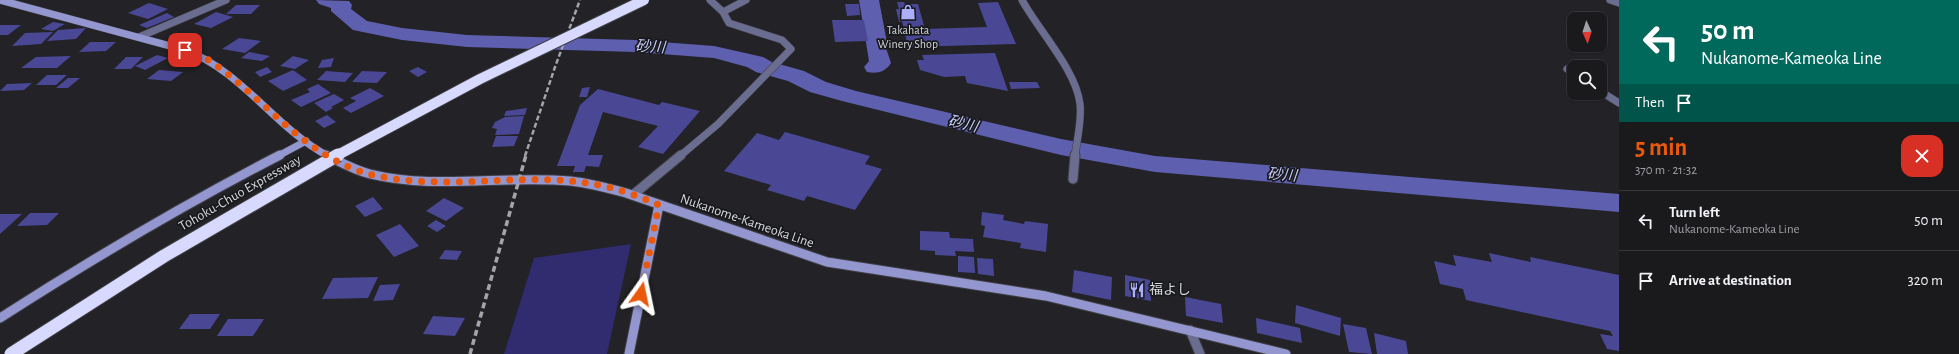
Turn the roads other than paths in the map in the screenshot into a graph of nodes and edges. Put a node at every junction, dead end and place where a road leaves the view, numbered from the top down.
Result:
1 (0, 0) edge
2 (226, 0) edge
3 (644, 0) edge
4 (710, 0) edge
5 (746, 0) edge
6 (1022, 0) edge
7 (1610, 0) edge
8 (1619, 3) edge
9 (723, 12) junction
10 (139, 37) junction
11 (1607, 96) edge
12 (1619, 104) edge
13 (306, 141) junction
14 (1073, 179) dead end
15 (634, 194) junction
16 (659, 205) junction
17 (0, 318) edge
18 (1190, 330) junction
19 (11, 354) edge
20 (629, 354) edge
21 (1200, 354) edge
22 (1286, 354) edge

1 - 10 main road, Nukanome-Kameoka Line
2 - 10 street
3 - 19 highway, Tohoku-Chuo Expressway, bridge
4 - 9 street
5 - 9 street
6 - 14 street
7 - 8 street
9 - 15 street
10 - 13 main road, Nukanome-Kameoka Line
11 - 12 street
13 - 15 main road, Nukanome-Kameoka Line
13 - 17 main road
15 - 16 main road, Nukanome-Kameoka Line
16 - 18 main road, Nukanome-Kameoka Line
16 - 20 main road
18 - 21 street
18 - 22 main road, Nukanome-Kameoka Line

